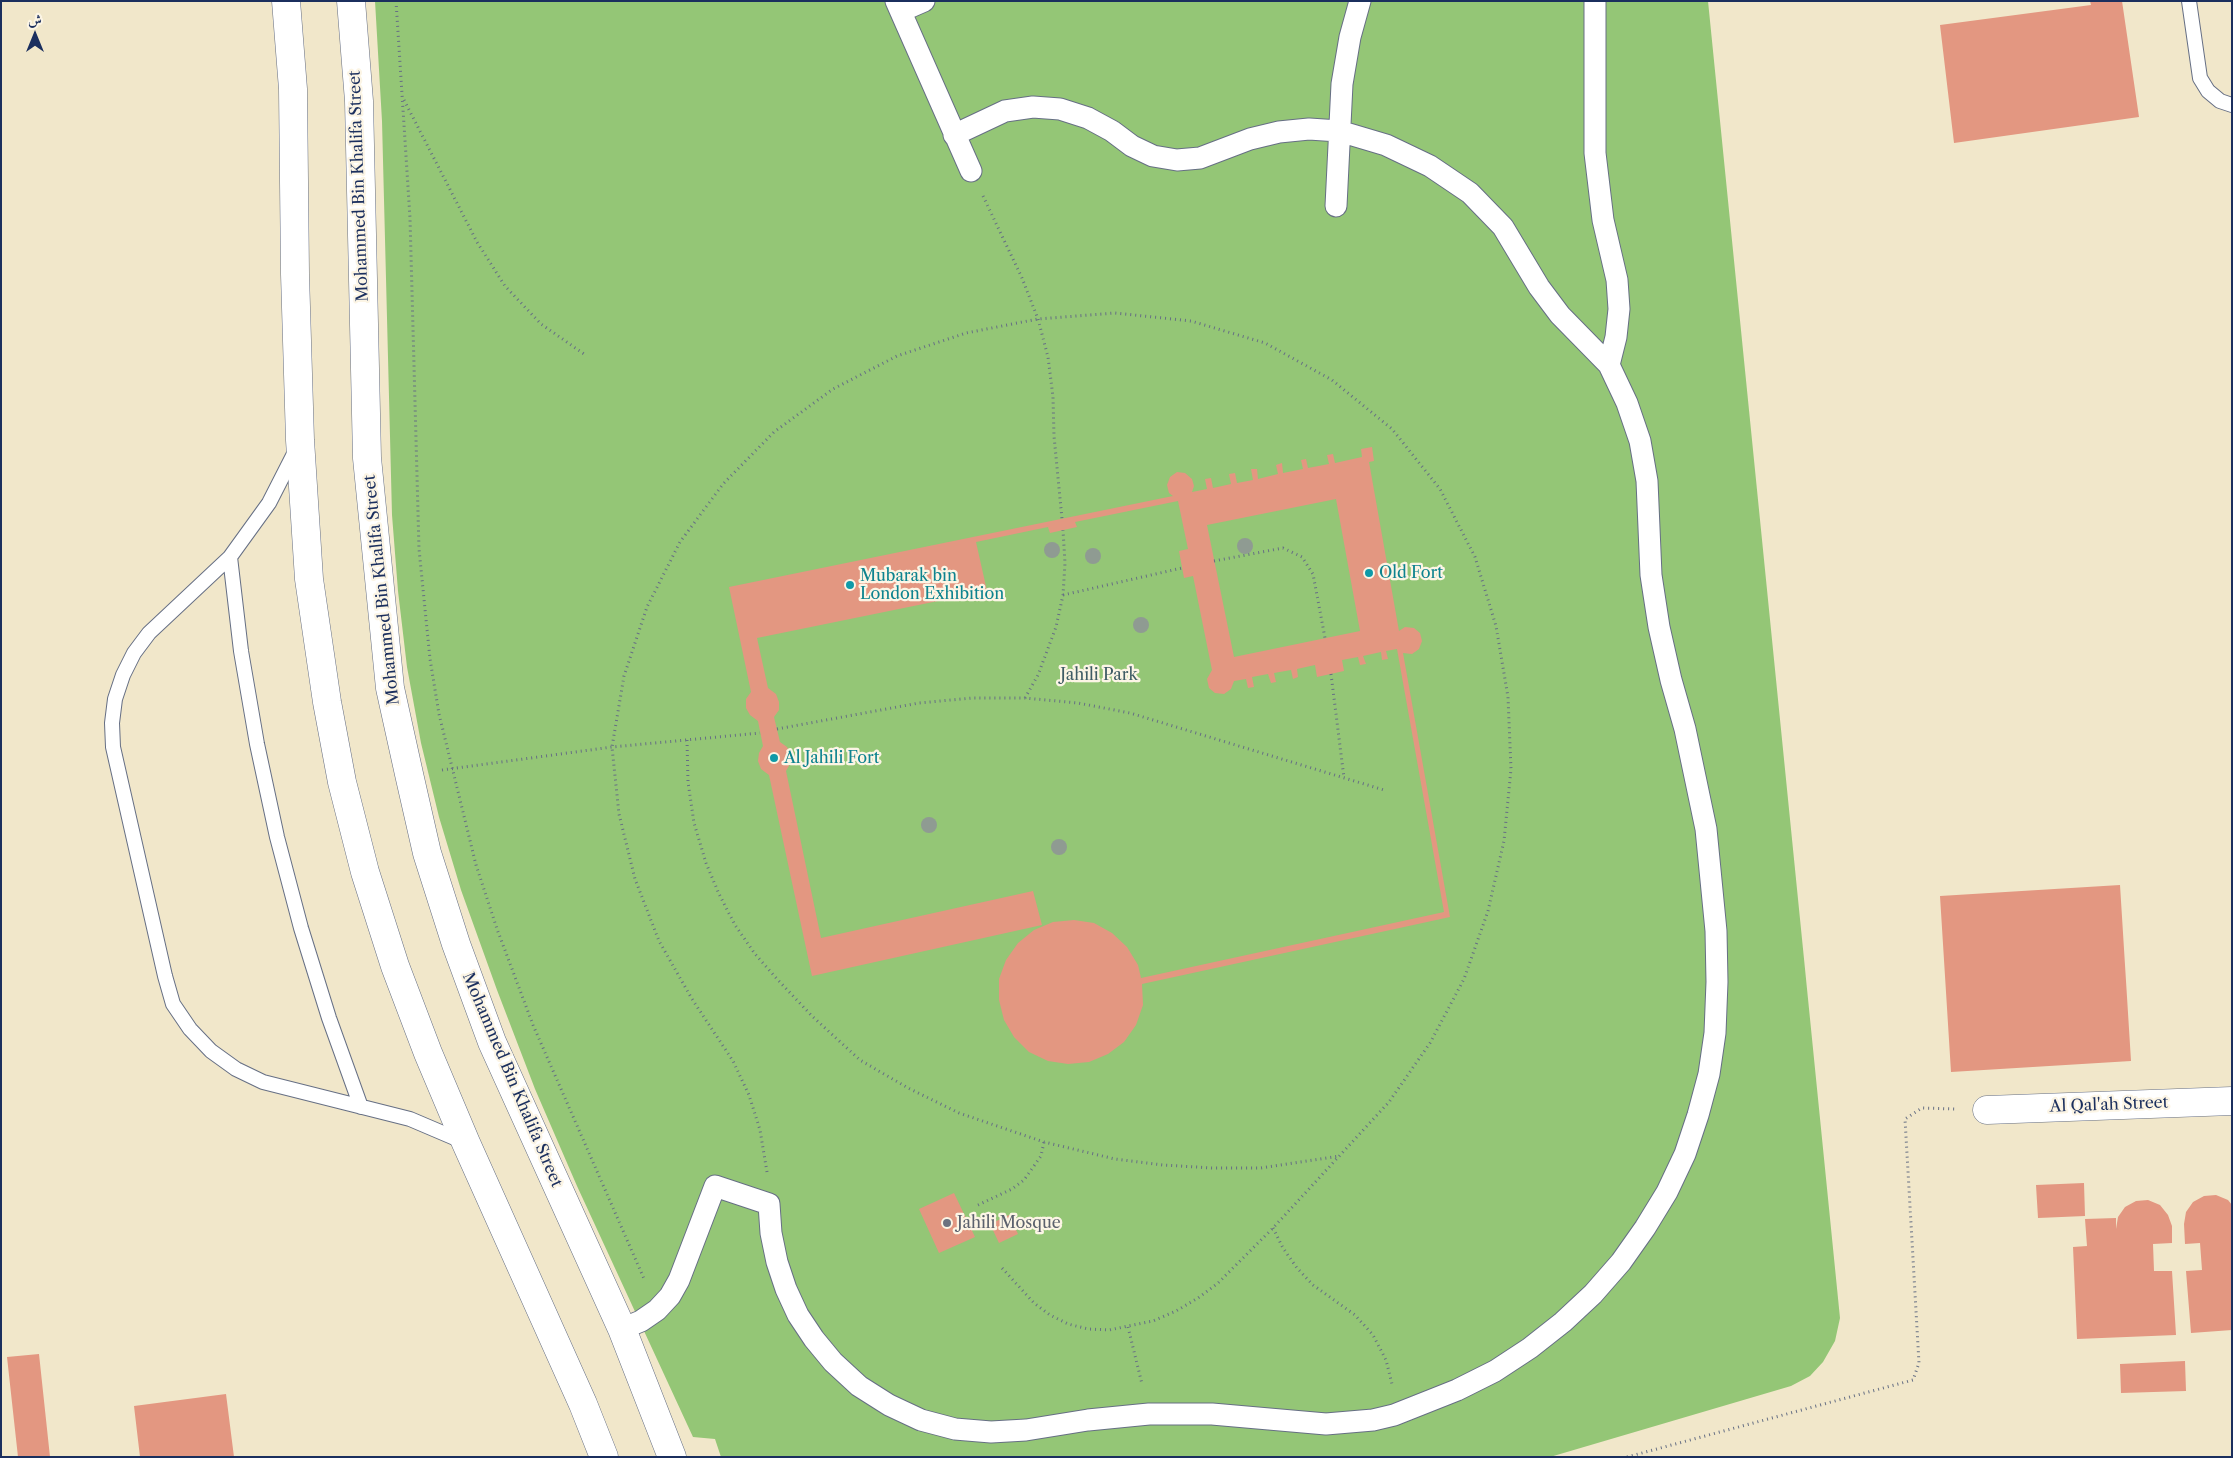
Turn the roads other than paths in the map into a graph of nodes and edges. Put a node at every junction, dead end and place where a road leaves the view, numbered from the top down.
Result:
1 (286, 1) edge
2 (351, 1) edge
3 (924, 1) edge
4 (1360, 1) edge
5 (1595, 1) edge
6 (2189, 1) edge
7 (898, 6) edge
8 (2232, 105) edge
9 (1338, 131) junction
10 (954, 135) junction
11 (971, 171) road end
12 (1336, 206) dead end
13 (1609, 365) junction
14 (300, 440) junction
15 (230, 558) junction
16 (2232, 1101) edge
17 (361, 1107) junction
18 (1987, 1110) road end
19 (466, 1143) junction
20 (622, 1328) junction
21 (604, 1457) edge
22 (672, 1457) edge

1 - 14 main road
2 - 20 main road, Mohammed Bin Khalifa Street
3 - 7 street
4 - 9 street
5 - 13 street
6 - 8 lane
7 - 10 street
9 - 10 street
9 - 12 street
9 - 13 street
10 - 11 street
13 - 20 street
14 - 15 lane
14 - 19 main road
15 - 17 lane
15 - 17 lane
16 - 18 main road, Al Qal'ah Street
17 - 19 lane
19 - 21 main road
20 - 22 main road, Mohammed Bin Khalifa Street

